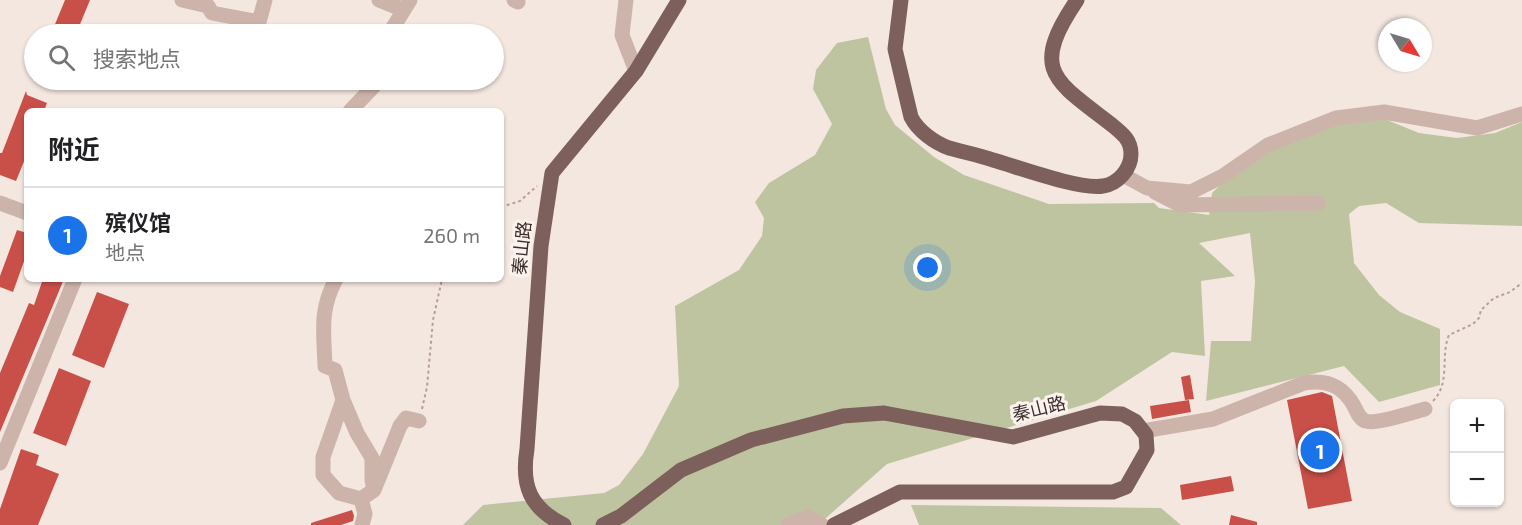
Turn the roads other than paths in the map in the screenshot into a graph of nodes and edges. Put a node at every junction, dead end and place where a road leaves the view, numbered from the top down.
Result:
1 (182, 0) edge
2 (265, 0) edge
3 (380, 0) edge
4 (626, 0) edge
5 (679, 0) edge
6 (901, 0) edge
7 (1077, 0) edge
8 (209, 3) edge
9 (407, 5) edge
10 (396, 24) edge
11 (636, 71) junction
12 (370, 90) edge
13 (354, 108) edge
14 (1522, 114) edge
15 (1123, 176) junction
16 (1147, 188) junction
17 (0, 203) edge
18 (1318, 203) dead end
19 (24, 212) edge
20 (74, 282) edge
21 (334, 282) edge
22 (343, 400) junction
23 (1425, 409) road end
24 (419, 421) road end
25 (1143, 431) junction
26 (0, 463) edge
27 (374, 490) junction
28 (361, 499) junction
29 (362, 525) edge
30 (564, 525) edge
31 (603, 525) edge
32 (788, 525) edge
33 (822, 525) edge
34 (834, 525) edge

1 - 8 street
2 - 8 street
3 - 9 street
4 - 11 street
5 - 11 main road
6 - 15 main road
7 - 15 main road
9 - 10 street
11 - 30 main road, 秦山路
12 - 13 street
14 - 16 street
15 - 16 street
16 - 18 street
17 - 19 street
20 - 26 street
21 - 22 street
22 - 27 street
22 - 28 street
23 - 25 street
24 - 27 street
25 - 31 main road, 秦山路
25 - 34 main road
27 - 28 street
28 - 29 street
32 - 33 street

